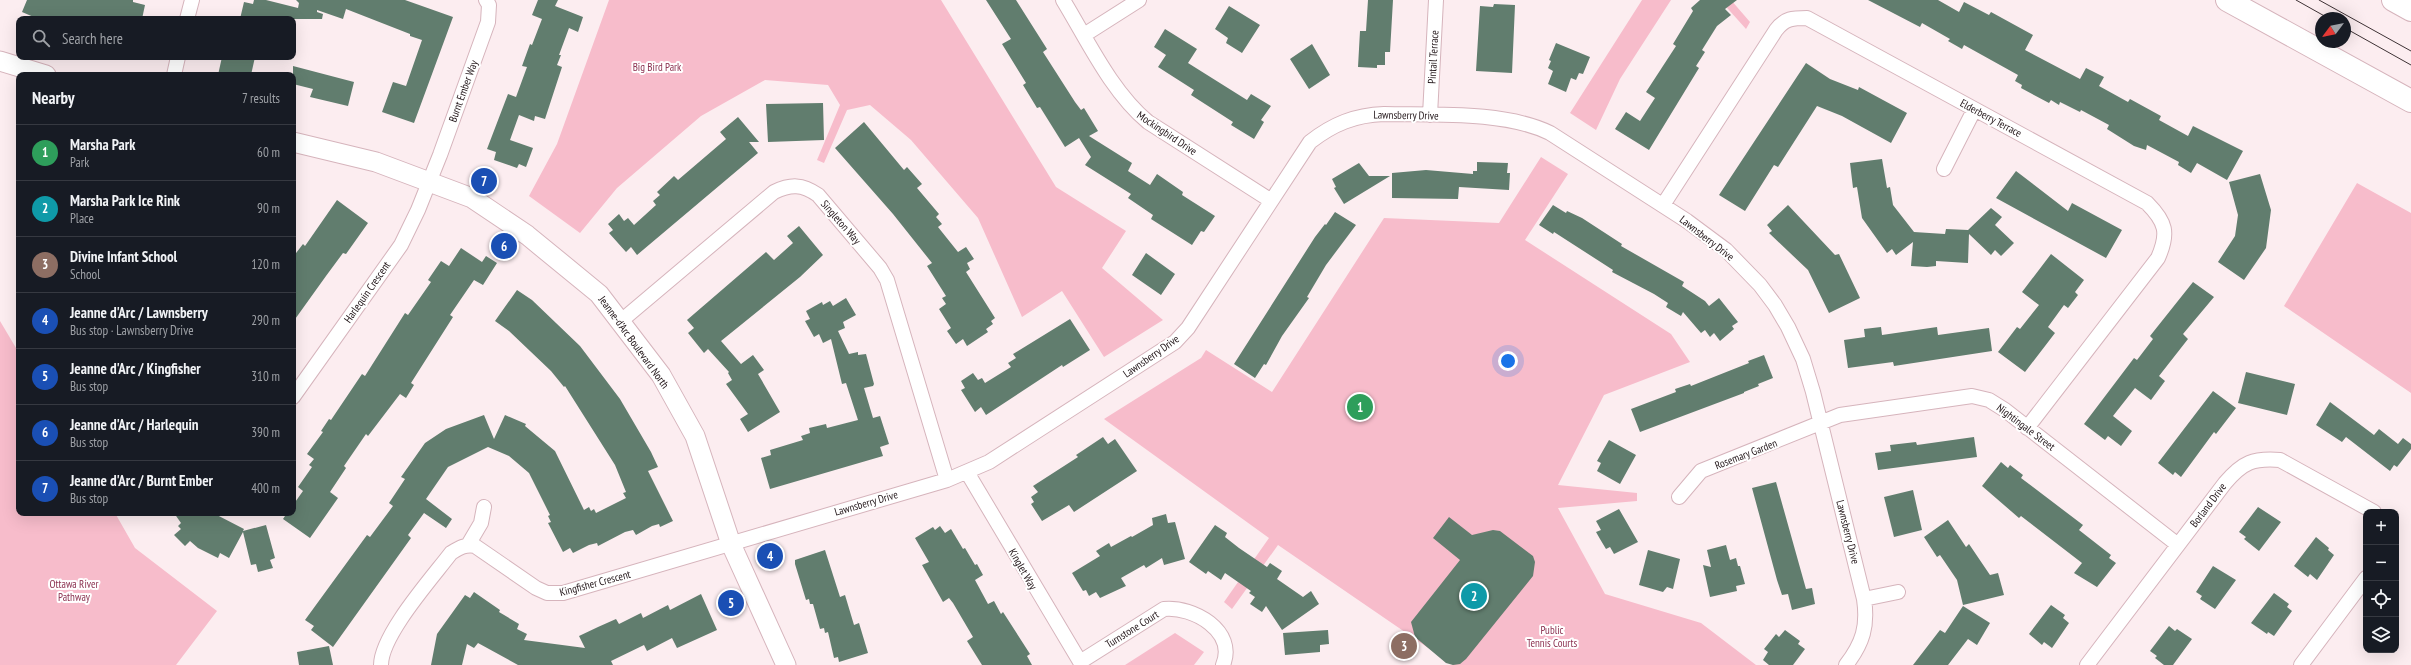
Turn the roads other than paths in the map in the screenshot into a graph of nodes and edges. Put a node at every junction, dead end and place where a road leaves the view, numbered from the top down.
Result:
1 (192, 0) edge
2 (486, 0) edge
3 (1063, 0) edge
4 (1139, 0) edge
5 (1436, 0) edge
6 (2227, 0) edge
7 (2393, 0) edge
8 (2411, 10) edge
9 (188, 16) edge
10 (1084, 35) junction
11 (177, 60) edge
12 (0, 61) edge
13 (36, 72) edge
14 (175, 72) edge
15 (2366, 76) junction
16 (2411, 101) edge
17 (2411, 105) edge
18 (1974, 110) junction
19 (1430, 115) junction
20 (296, 143) edge
21 (1944, 169) dead end
22 (429, 180) junction
23 (1270, 200) junction
24 (1663, 205) junction
25 (621, 321) junction
26 (296, 393) edge
27 (1821, 423) junction
28 (2027, 428) junction
29 (967, 472) junction
30 (946, 480) junction
31 (1679, 497) dead end
32 (484, 508) dead end
33 (2369, 509) edge
34 (732, 544) junction
35 (468, 545) junction
36 (2178, 545) junction
37 (2364, 581) edge
38 (1898, 592) dead end
39 (1864, 599) junction
40 (1081, 663) edge
41 (381, 665) edge
42 (786, 665) edge
43 (1223, 665) edge
44 (1846, 665) edge
45 (2087, 665) edge
46 (2301, 665) edge

1 - 9 street
2 - 22 street, Burnt Ember Way
3 - 10 street, Mockingbird Drive
4 - 10 street
5 - 19 street, Pintail Terrace
6 - 15 highway
7 - 8 highway
10 - 23 street, Mockingbird Drive
11 - 14 street
12 - 13 main road
15 - 16 highway
15 - 17 highway
18 - 21 street
18 - 24 street, Elderberry Terrace
18 - 28 street, Elderberry Terrace
19 - 23 street, Lawnsberry Drive
19 - 24 street, Lawnsberry Drive
20 - 22 main road, Jeanne-d'Arc Boulevard North
22 - 25 main road, Jeanne-d'Arc Boulevard North
22 - 26 street, Harlequin Crescent
23 - 29 street, Lawnsberry Drive
24 - 27 street, Lawnsberry Drive
25 - 30 street, Singleton Way
25 - 34 main road, Jeanne-d'Arc Boulevard North
27 - 28 street, Nightingale Street
27 - 31 street, Rosemary Garden
27 - 39 street, Lawnsberry Drive
28 - 36 street, Nightingale Street
29 - 30 street, Lawnsberry Drive
29 - 40 street, Kinglet Way
30 - 34 street, Lawnsberry Drive
32 - 35 street
33 - 36 street, Borland Drive
34 - 35 street, Kingfisher Crescent
34 - 42 main road, Jeanne-d'Arc Boulevard North
35 - 41 street
36 - 45 street, Borland Drive
37 - 46 street
38 - 39 street
39 - 44 street, Lawnsberry Drive
40 - 43 street, Turnstone Court

